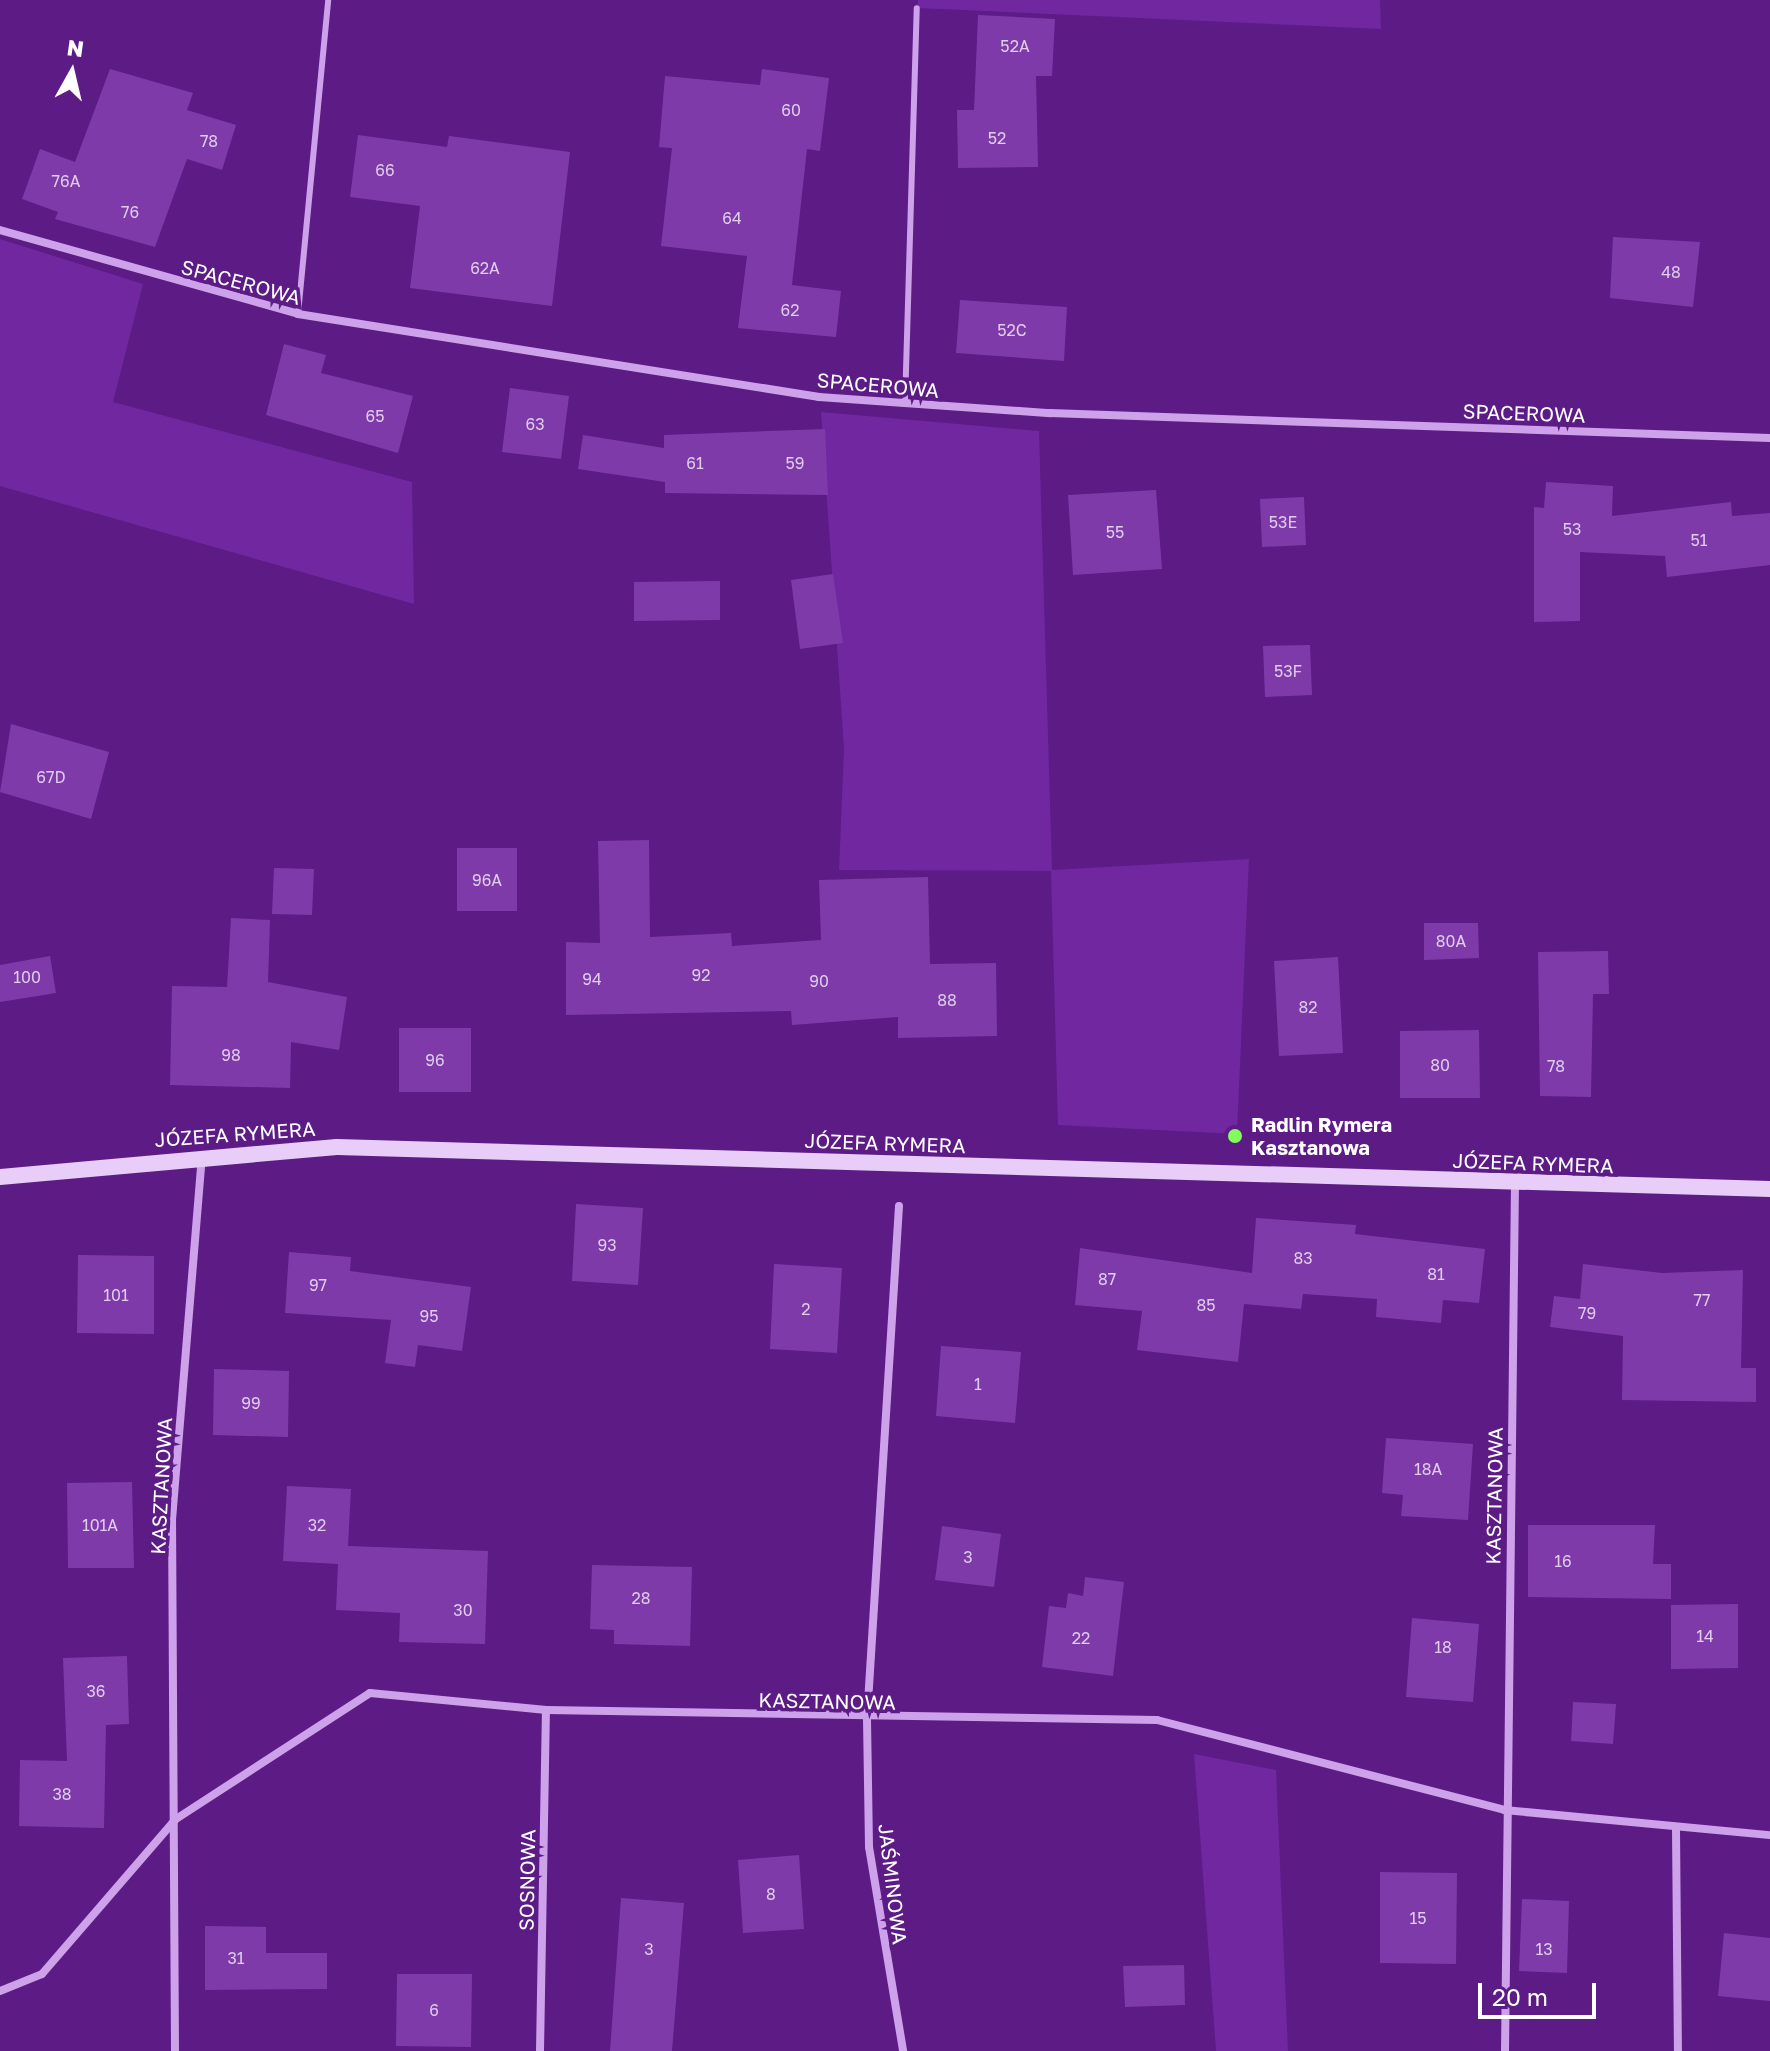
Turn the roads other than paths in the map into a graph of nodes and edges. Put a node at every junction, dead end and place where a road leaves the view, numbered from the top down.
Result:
1 (328, 0) edge
2 (917, 8) dead end
3 (0, 230) edge
4 (298, 314) junction
5 (905, 404) junction
6 (1770, 438) edge
7 (202, 1155) junction
8 (0, 1177) edge
9 (1515, 1184) junction
10 (1770, 1189) edge
11 (899, 1206) dead end
12 (546, 1710) junction
13 (867, 1719) junction
14 (1504, 1810) junction
15 (176, 1819) junction
16 (1676, 1829) junction
17 (1770, 1835) edge
18 (0, 1991) edge
19 (175, 2051) edge
20 (540, 2051) edge
21 (903, 2051) edge
22 (1505, 2051) edge
23 (1678, 2051) edge

1 - 4 lane
2 - 5 lane
3 - 4 street, SPACEROWA
4 - 5 street, SPACEROWA
5 - 6 street, SPACEROWA
7 - 8 street, JÓZEFA RYMERA
7 - 9 street, JÓZEFA RYMERA
7 - 15 street, KASZTANOWA
9 - 10 street, JÓZEFA RYMERA
9 - 14 street, KASZTANOWA
11 - 13 street, JAŚMINOWA
12 - 13 street, KASZTANOWA
12 - 15 street, KASZTANOWA
12 - 20 street, SOSNOWA
13 - 14 street, KASZTANOWA
13 - 21 street, JAŚMINOWA
14 - 16 street, KASZTANOWA
14 - 22 street, KASZTANOWA
15 - 18 street, KASZTANOWA
15 - 19 street, KASZTANOWA
16 - 17 street, KASZTANOWA
16 - 23 street

